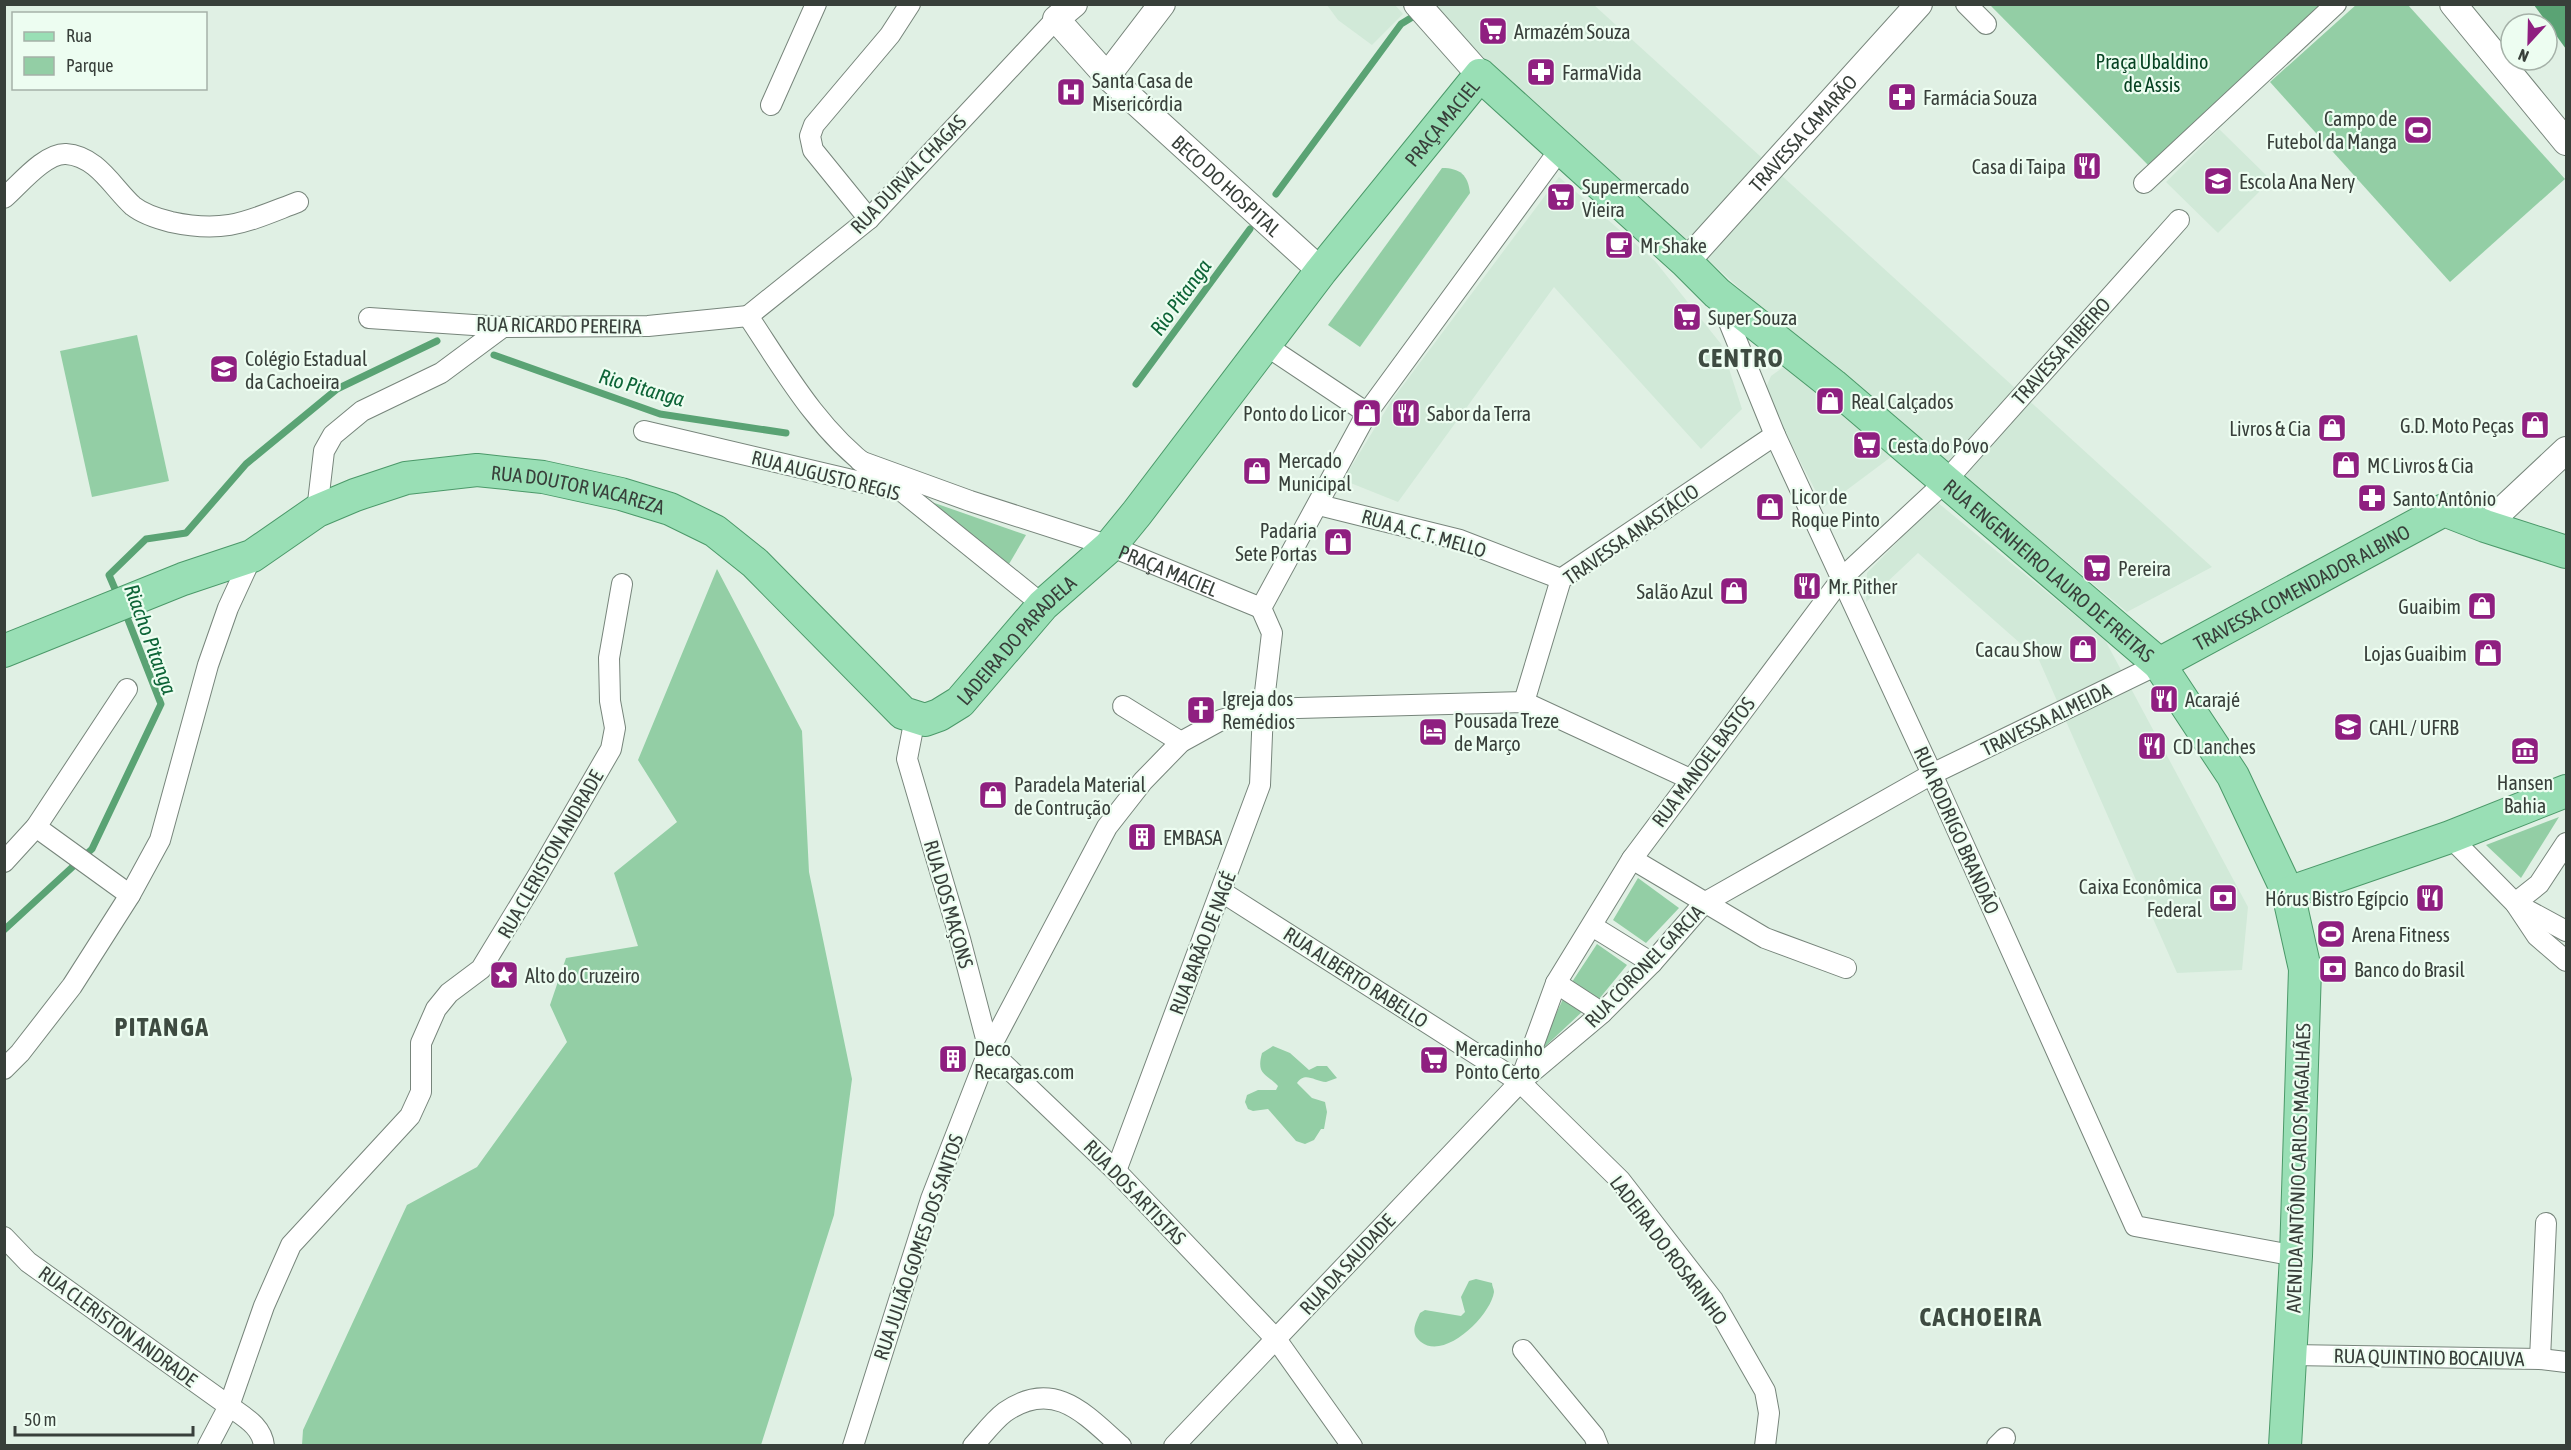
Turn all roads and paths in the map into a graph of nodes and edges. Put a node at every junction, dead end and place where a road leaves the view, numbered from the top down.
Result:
1 (816, 4) edge
2 (910, 4) edge
3 (1162, 4) edge
4 (1417, 4) edge
5 (1918, 4) edge
6 (1966, 4) edge
7 (2336, 4) edge
8 (2453, 4) edge
9 (1065, 12) edge
10 (1986, 24) dead end
11 (1480, 75) junction
12 (1107, 76) junction
13 (771, 105) dead end
14 (2566, 142) edge
15 (1561, 148) junction
16 (2144, 183) dead end
17 (4, 198) edge
18 (298, 202) dead end
19 (869, 219) junction
20 (2178, 220) dead end
21 (1686, 262) junction
22 (1321, 271) junction
23 (1717, 293) junction
24 (748, 316) junction
25 (369, 318) dead end
26 (503, 327) junction
27 (1265, 345) junction
28 (1367, 413) junction
29 (644, 431) dead end
30 (1776, 435) junction
31 (2566, 451) edge
32 (860, 461) junction
33 (1944, 483) junction
34 (903, 492) junction
35 (1319, 505) junction
36 (317, 511) junction
37 (2485, 526) junction
38 (1110, 546) junction
39 (2566, 552) edge
40 (252, 556) junction
41 (1843, 577) junction
42 (1561, 579) junction
43 (622, 584) dead end
44 (1043, 605) junction
45 (1261, 608) junction
46 (4, 651) edge
47 (2159, 664) junction
48 (127, 689) dead end
49 (1524, 702) junction
50 (1124, 706) dead end
51 (1263, 710) junction
52 (915, 718) junction
53 (1181, 742) junction
54 (1932, 774) junction
55 (1690, 779) junction
56 (2566, 791) edge
57 (36, 827) junction
58 (2450, 837) junction
59 (2566, 843) edge
60 (1632, 858) junction
61 (4, 862) edge
62 (1222, 892) junction
63 (2288, 893) junction
64 (130, 895) junction
65 (1704, 903) junction
66 (2515, 903) junction
67 (1592, 926) junction
68 (2566, 931) edge
69 (2566, 962) edge
70 (1652, 963) junction
71 (1846, 968) dead end
72 (1556, 983) junction
73 (1602, 1013) junction
74 (989, 1050) junction
75 (4, 1069) edge
76 (1520, 1082) junction
77 (1116, 1171) junction
78 (2546, 1223) dead end
79 (4, 1237) edge
80 (2296, 1256) junction
81 (1276, 1339) junction
82 (1523, 1350) dead end
83 (2291, 1354) junction
84 (2565, 1358) edge
85 (2540, 1359) junction
86 (229, 1406) junction
87 (208, 1446) edge
88 (264, 1446) edge
89 (854, 1446) edge
90 (973, 1446) edge
91 (1121, 1446) edge
92 (1174, 1446) edge
93 (1353, 1446) edge
94 (1598, 1446) edge
95 (1765, 1446) edge
96 (2285, 1446) edge

1 - 13 street
2 - 19 street
3 - 12 street
4 - 11 street
5 - 21 street, TRAVESSA CAMARÃO
6 - 10 street
7 - 16 street
8 - 14 street
9 - 12 street, BECO DO HOSPITAL
9 - 19 street, RUA DURVAL CHAGAS
11 - 15 main road, PRAÇA MACIEL
11 - 22 main road, PRAÇA MACIEL
12 - 22 street, BECO DO HOSPITAL
15 - 21 main road, PRAÇA MACIEL
15 - 28 street
17 - 18 street
19 - 24 street, RUA DURVAL CHAGAS
20 - 33 street, TRAVESSA RIBEIRO
21 - 23 main road, RUA ENGENHEIRO LAURO DE FREITAS
22 - 27 main road, PRAÇA MACIEL
23 - 30 street, RUA RODRIGO BRANDÃO
23 - 33 main road, RUA ENGENHEIRO LAURO DE FREITAS
24 - 26 street, RUA RICARDO PEREIRA
24 - 32 street
25 - 26 street, RUA RICARDO PEREIRA
26 - 36 street
27 - 28 street
27 - 38 main road, PRAÇA MACIEL
28 - 35 street
29 - 34 street, RUA AUGUSTO REGIS
30 - 41 street, RUA RODRIGO BRANDÃO
30 - 42 street, TRAVESSA ANASTÁCIO
31 - 37 street
32 - 34 street
32 - 38 street
33 - 41 street, RUA MANOEL BASTOS
33 - 47 main road, RUA ENGENHEIRO LAURO DE FREITAS
34 - 44 street, RUA AUGUSTO REGIS
35 - 42 street, RUA A. C. T. MELLO
35 - 45 street
36 - 40 main road, RUA DOUTOR VACAREZA
36 - 52 main road, RUA DOUTOR VACAREZA
37 - 39 main road
37 - 47 main road, TRAVESSA COMENDADOR ALBINO
38 - 44 main road, LADEIRA DO PARADELA
38 - 45 street, PRAÇA MACIEL
40 - 46 main road, RUA DOUTOR VACAREZA
40 - 64 street
41 - 54 street, RUA RODRIGO BRANDÃO
41 - 55 street, RUA MANOEL BASTOS
42 - 49 street, TRAVESSA ANASTÁCIO
43 - 86 street, RUA CLERISTON ANDRADE
44 - 52 main road, LADEIRA DO PARADELA
45 - 51 street
47 - 54 street, TRAVESSA ALMEIDA
47 - 63 main road, RUA ENGENHEIRO LAURO DE FREITAS
48 - 57 street
49 - 51 street, RUA JULIÃO GOMES DOS SANTOS
49 - 55 street
50 - 53 street
51 - 53 street, RUA JULIÃO GOMES DOS SANTOS
51 - 62 street, RUA BARÃO DE NAGÉ
52 - 74 street, RUA DOS MAÇONS
53 - 74 street, RUA JULIÃO GOMES DOS SANTOS
54 - 65 street, RUA CORONEL GARCIA
54 - 80 street, RUA RODRIGO BRANDÃO
55 - 60 street, RUA MANOEL BASTOS
56 - 58 main road
57 - 61 street
57 - 64 street
58 - 63 main road
58 - 66 street
59 - 66 street
60 - 65 street
60 - 67 street, RUA MANOEL BASTOS
62 - 76 street, RUA ALBERTO RABELLO
62 - 77 street, RUA BARÃO DE NAGÉ
63 - 80 main road, AVENIDA ANTÔNIO CARLOS MAGALHÃES
64 - 75 street
65 - 70 street, RUA CORONEL GARCIA
65 - 71 street
66 - 68 street
66 - 69 street
67 - 70 street
67 - 72 street, RUA MANOEL BASTOS
70 - 73 street, RUA CORONEL GARCIA
72 - 73 street
72 - 76 street, RUA MANOEL BASTOS
73 - 76 street, RUA CORONEL GARCIA
74 - 77 street, RUA DOS ARTISTAS
74 - 89 street, RUA JULIÃO GOMES DOS SANTOS
76 - 81 street, RUA DA SAUDADE
76 - 95 street, LADEIRA DO ROSARINHO
77 - 81 street, RUA DOS ARTISTAS
78 - 85 street
79 - 86 street, RUA CLERISTON ANDRADE
80 - 83 main road, AVENIDA ANTÔNIO CARLOS MAGALHÃES
81 - 92 street, RUA DA SAUDADE
81 - 93 street, RUA DOS ARTISTAS
82 - 94 street
83 - 85 street, RUA QUINTINO BOCAIUVA
83 - 96 main road, AVENIDA ANTÔNIO CARLOS MAGALHÃES
84 - 85 street, RUA QUINTINO BOCAIUVA
86 - 87 street
86 - 88 street
90 - 91 street

